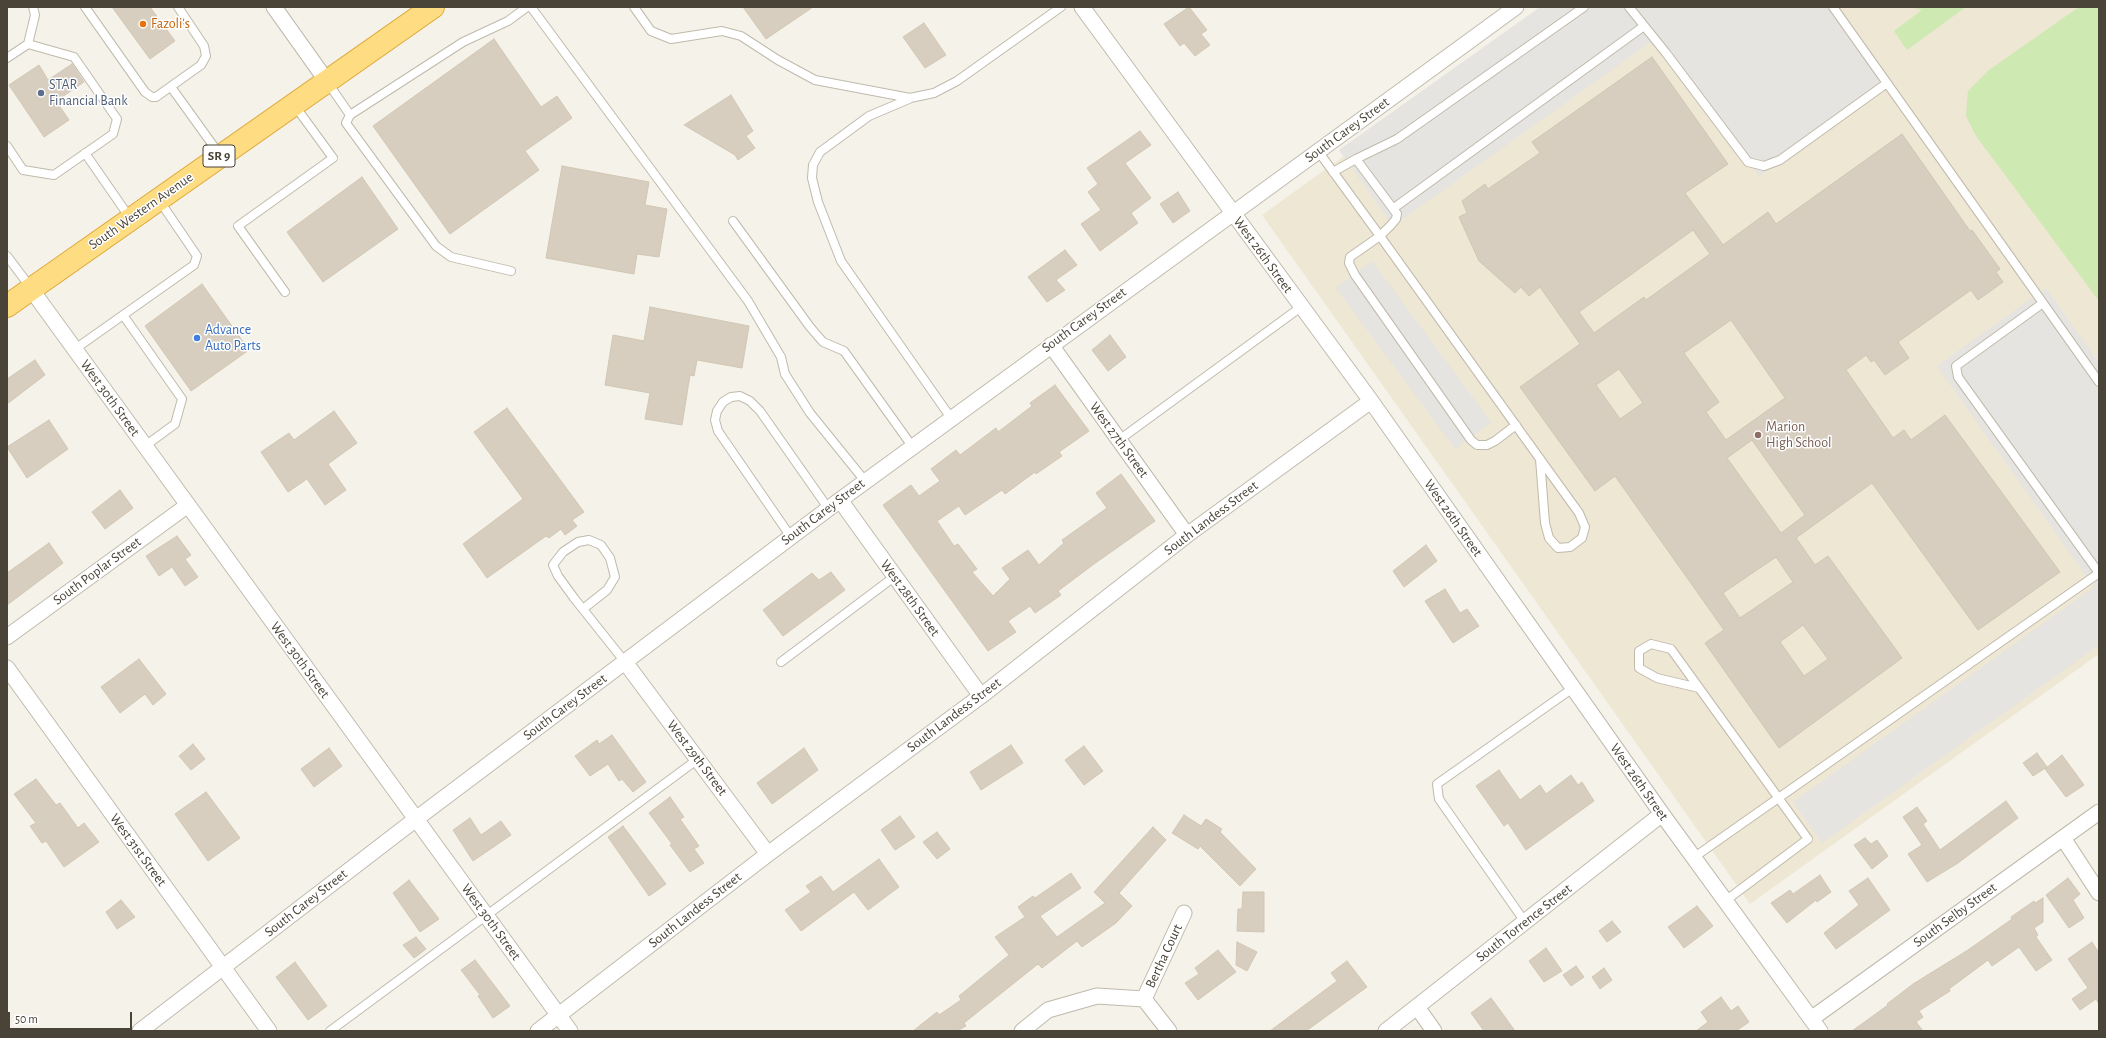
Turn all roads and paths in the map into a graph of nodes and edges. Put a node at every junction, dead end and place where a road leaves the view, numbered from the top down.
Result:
1 (33, 7) edge
2 (85, 7) edge
3 (178, 7) edge
4 (274, 7) edge
5 (433, 7) edge
6 (527, 7) edge
7 (531, 7) edge
8 (634, 7) edge
9 (1061, 7) edge
10 (1082, 7) edge
11 (1516, 7) edge
12 (1584, 7) edge
13 (1629, 7) edge
14 (1833, 7) edge
15 (1644, 26) junction
16 (28, 44) junction
17 (7, 58) edge
18 (326, 80) junction
19 (1887, 83) junction
20 (171, 87) junction
21 (910, 98) junction
22 (293, 104) junction
23 (350, 115) junction
24 (7, 146) edge
25 (1318, 151) junction
26 (85, 153) junction
27 (220, 155) junction
28 (1356, 159) junction
29 (1333, 172) junction
30 (158, 199) junction
31 (1394, 208) junction
32 (1232, 214) junction
33 (130, 218) junction
34 (733, 221) dead end
35 (1380, 236) junction
36 (7, 256) edge
37 (511, 271) dead end
38 (31, 289) junction
39 (285, 292) dead end
40 (2043, 303) junction
41 (7, 306) edge
42 (1301, 306) junction
43 (123, 315) junction
44 (1051, 344) junction
45 (74, 349) junction
46 (2099, 382) edge
47 (1371, 401) junction
48 (950, 418) junction
49 (1516, 425) junction
50 (1119, 440) junction
51 (145, 446) junction
52 (912, 446) junction
53 (1540, 459) junction
54 (865, 481) junction
55 (834, 504) junction
56 (188, 505) junction
57 (1187, 535) junction
58 (791, 536) junction
59 (2099, 573) edge
60 (894, 577) junction
61 (583, 609) junction
62 (7, 637) edge
63 (625, 662) junction
64 (781, 662) dead end
65 (7, 668) edge
66 (1573, 688) junction
67 (1699, 688) junction
68 (981, 696) junction
69 (698, 759) junction
70 (1777, 799) junction
71 (2099, 812) edge
72 (1662, 814) junction
73 (416, 819) junction
74 (2063, 838) junction
75 (768, 854) junction
76 (1693, 858) junction
77 (2099, 893) edge
78 (1725, 901) junction
79 (1184, 913) dead end
80 (487, 917) junction
81 (1525, 922) junction
82 (223, 967) junction
83 (1144, 999) junction
84 (1417, 1007) junction
85 (558, 1015) junction
86 (1815, 1025) edge
87 (140, 1031) edge
88 (269, 1031) edge
89 (330, 1031) edge
90 (538, 1031) edge
91 (570, 1031) edge
92 (1022, 1031) edge
93 (1169, 1031) edge
94 (1386, 1031) edge
95 (1434, 1031) edge

1 - 16 lane
2 - 20 lane
3 - 20 lane
4 - 18 street
5 - 18 highway, South Western Avenue / SR 9
6 - 23 lane
7 - 54 lane
8 - 21 lane
9 - 21 lane
10 - 32 street, West 26th Street
11 - 25 street, South Carey Street
12 - 28 lane
13 - 15 lane
14 - 19 lane
15 - 19 lane
15 - 31 lane
16 - 17 lane
16 - 26 lane
18 - 22 highway, South Western Avenue / SR 9
18 - 23 lane
19 - 40 lane
20 - 27 lane
21 - 48 lane
22 - 27 highway, South Western Avenue / SR 9
22 - 39 lane
23 - 37 lane
24 - 26 lane
25 - 29 lane
25 - 32 street, South Carey Street
26 - 33 lane
27 - 30 highway, South Western Avenue / SR 9
28 - 29 lane
28 - 31 lane
29 - 35 lane
30 - 33 highway, South Western Avenue / SR 9
30 - 43 lane
31 - 35 lane
32 - 42 street, West 26th Street
32 - 44 street, South Carey Street
33 - 38 highway, South Western Avenue / SR 9
34 - 52 lane
35 - 49 lane
35 - 49 lane
36 - 38 lane
38 - 41 highway, South Western Avenue / SR 9
38 - 45 street, West 30th Street
40 - 46 lane
40 - 59 lane
42 - 47 street, West 26th Street
42 - 50 lane
43 - 45 lane
43 - 51 lane
44 - 48 street, South Carey Street
44 - 50 street, West 27th Street
45 - 51 street, West 30th Street
47 - 57 street, South Landess Street
47 - 66 street, West 26th Street
48 - 52 street, South Carey Street
49 - 53 lane
50 - 57 street, West 27th Street
51 - 56 street, West 30th Street
52 - 54 street, South Carey Street
53 - 53 lane
54 - 55 street, South Carey Street
55 - 58 street, South Carey Street
55 - 58 lane
55 - 60 street, West 28th Street
56 - 62 street, South Poplar Street
56 - 73 street, West 30th Street
57 - 68 street, South Landess Street
58 - 63 street, South Carey Street
59 - 70 lane
60 - 64 lane
60 - 68 street, West 28th Street
61 - 61 lane
61 - 63 lane
63 - 69 street, West 29th Street
63 - 73 street, South Carey Street
65 - 82 street, West 31st Street
66 - 72 street, West 26th Street
66 - 81 lane
67 - 67 lane
67 - 70 lane
68 - 75 street, South Landess Street
69 - 75 street, West 29th Street
69 - 80 lane
70 - 76 lane
70 - 78 lane
71 - 74 street, South Selby Street
72 - 76 street, West 26th Street
72 - 81 street, South Torrence Street
73 - 80 street, West 30th Street
73 - 82 street, South Carey Street
74 - 77 street
74 - 86 street, South Selby Street
75 - 85 street, South Landess Street
76 - 78 street, West 26th Street
78 - 86 street, West 26th Street
79 - 83 street, Bertha Court
80 - 85 street, West 30th Street
80 - 89 lane
81 - 84 street, South Torrence Street
82 - 87 street, South Carey Street
82 - 88 street, West 31st Street
83 - 92 street
83 - 93 street
84 - 94 street, South Torrence Street
84 - 95 street
85 - 90 street, South Landess Street
85 - 91 street, West 30th Street

